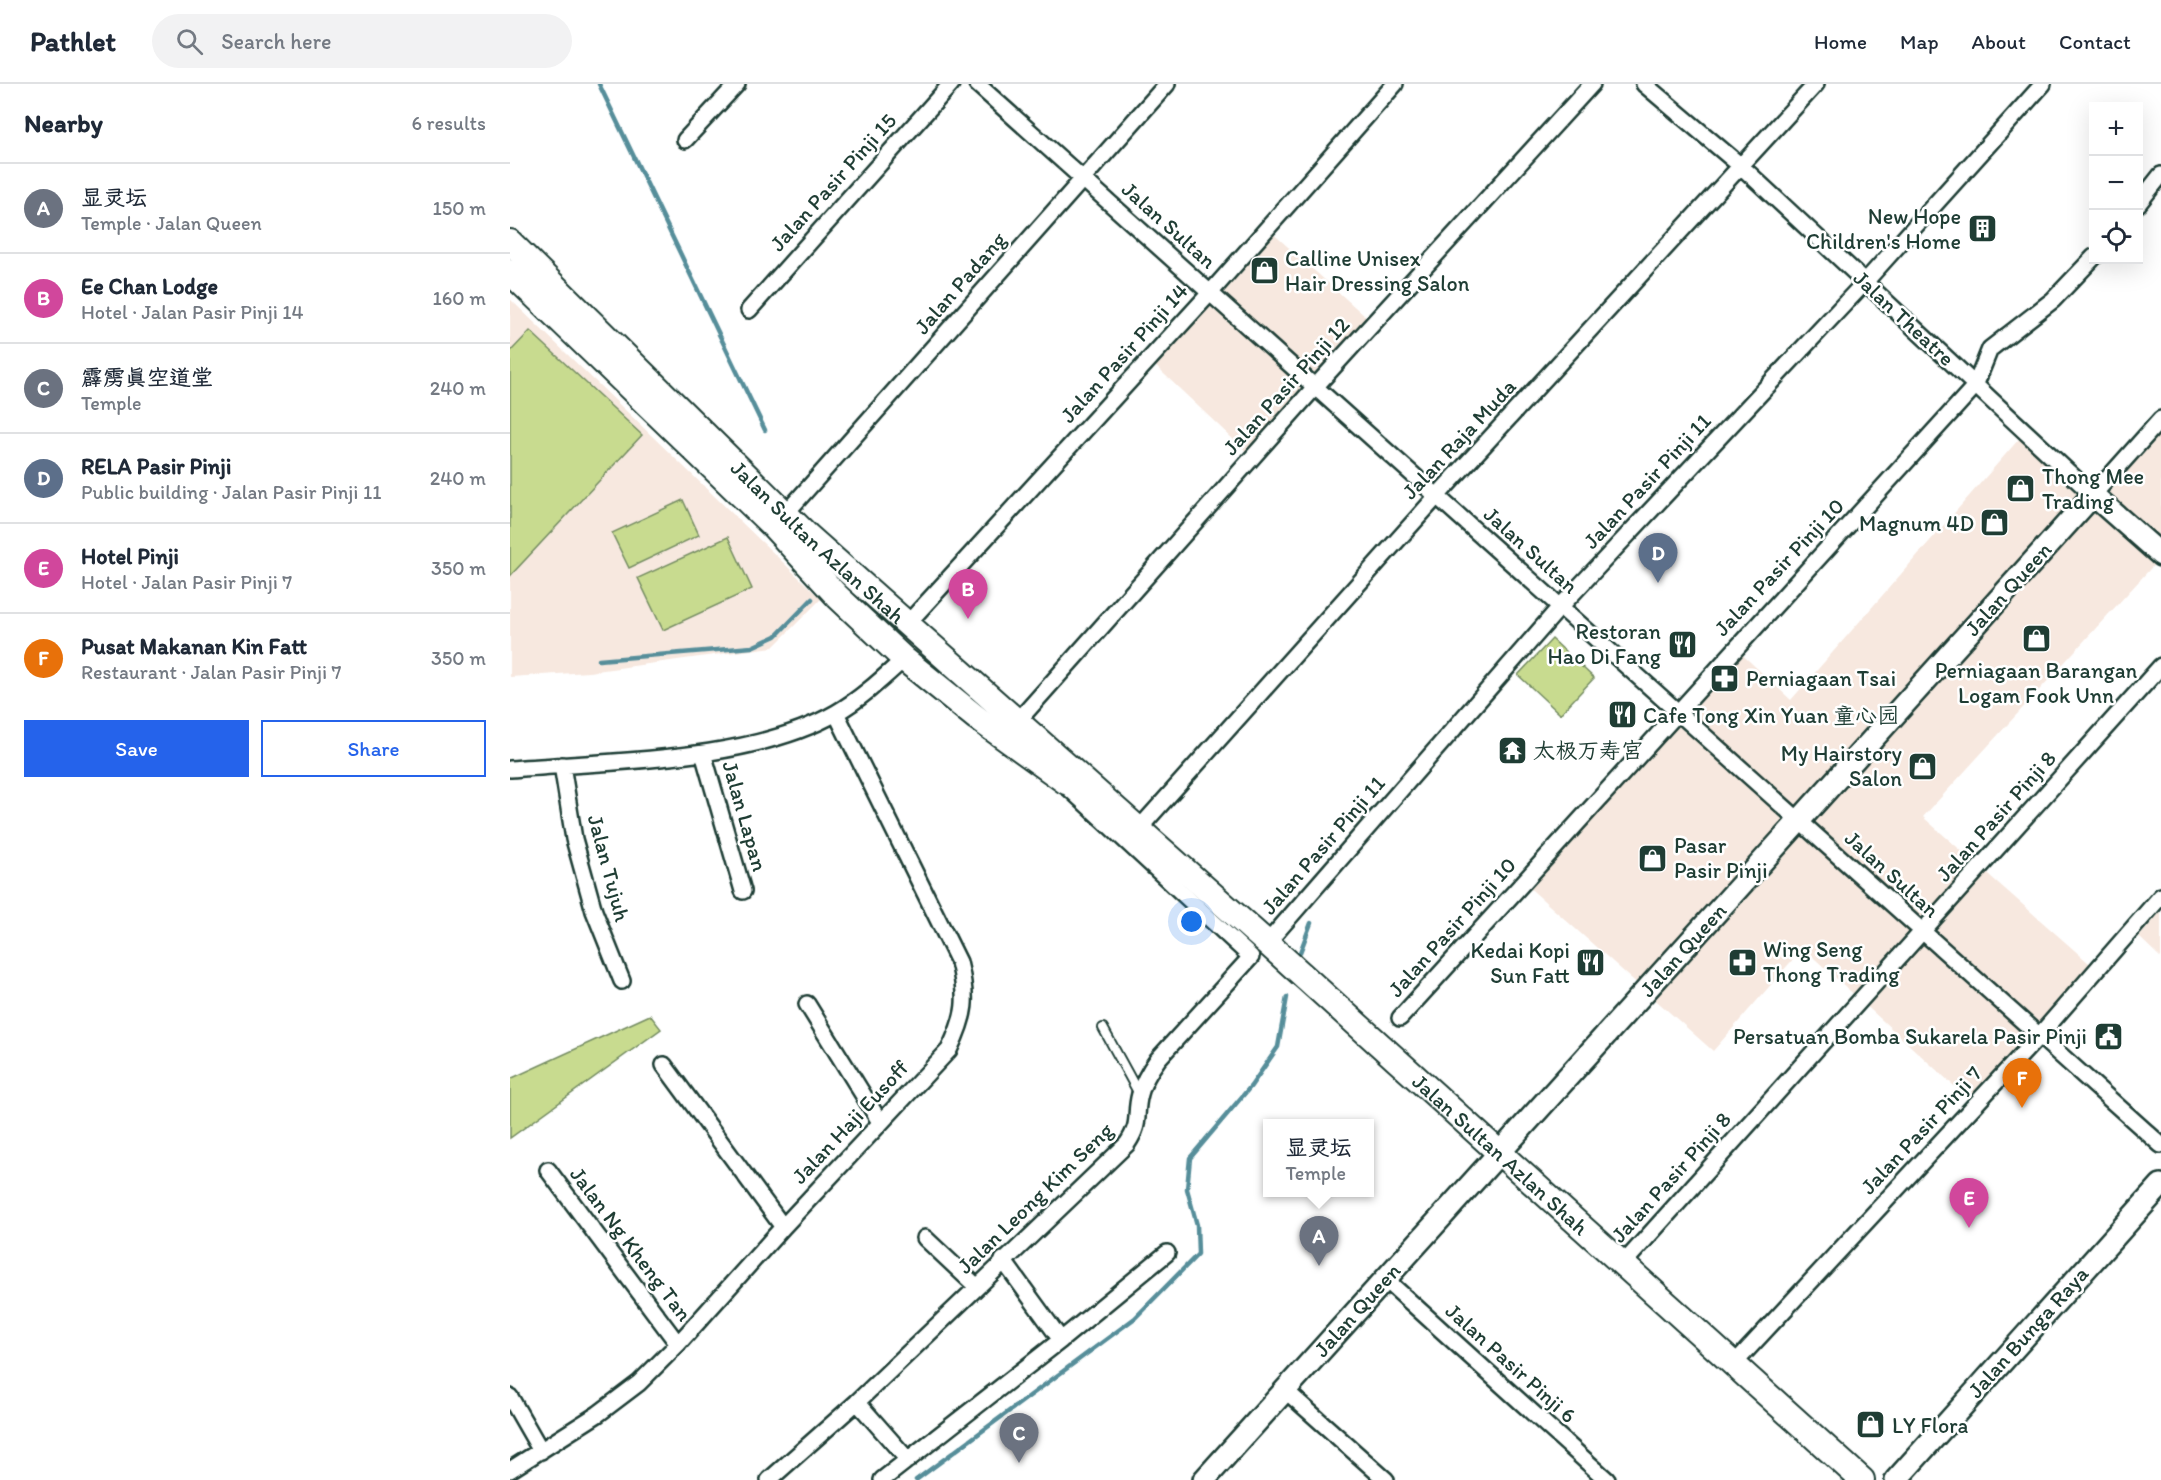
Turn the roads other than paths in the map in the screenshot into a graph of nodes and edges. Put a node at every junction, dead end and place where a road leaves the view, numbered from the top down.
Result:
1 (737, 84) edge
2 (951, 84) edge
3 (977, 84) edge
4 (1167, 84) edge
5 (1395, 84) edge
6 (1592, 84) edge
7 (1644, 84) edge
8 (1816, 84) edge
9 (2043, 84) edge
10 (685, 140) dead end
11 (1742, 167) junction
12 (2161, 175) edge
13 (1083, 178) junction
14 (2143, 199) edge
15 (510, 242) edge
16 (2089, 262) edge
17 (510, 272) edge
18 (1864, 282) junction
19 (1210, 293) junction
20 (749, 310) dead end
21 (1976, 386) junction
22 (1315, 387) junction
23 (2161, 419) edge
24 (2093, 495) junction
25 (1437, 496) junction
26 (787, 513) junction
27 (808, 536) junction
28 (2161, 555) edge
29 (1560, 607) junction
30 (908, 623) junction
31 (904, 658) junction
32 (2161, 666) edge
33 (1677, 711) junction
34 (836, 713) junction
35 (1017, 722) junction
36 (703, 753) junction
37 (562, 765) junction
38 (510, 769) edge
39 (1799, 821) junction
40 (1133, 836) junction
41 (743, 891) dead end
42 (2161, 896) edge
43 (1922, 932) junction
44 (1267, 943) junction
45 (621, 981) dead end
46 (807, 1004) dead end
47 (1400, 1018) dead end
48 (1103, 1028) dead end
49 (2039, 1036) junction
50 (664, 1065) dead end
51 (1139, 1096) junction
52 (880, 1122) junction
53 (2161, 1145) edge
54 (1500, 1152) junction
55 (548, 1170) dead end
56 (2161, 1185) edge
57 (783, 1227) junction
58 (925, 1238) dead end
59 (1167, 1253) dead end
60 (1004, 1260) junction
61 (1623, 1264) junction
62 (1385, 1279) junction
63 (976, 1286) junction
64 (1061, 1340) junction
65 (678, 1344) junction
66 (1734, 1364) junction
67 (1285, 1390) junction
68 (510, 1397) edge
69 (857, 1402) junction
70 (541, 1451) junction
71 (908, 1460) junction
72 (510, 1470) edge
73 (769, 1480) edge
74 (882, 1480) edge
75 (1204, 1480) edge
76 (1386, 1480) edge
77 (1607, 1480) edge
78 (1862, 1480) edge
79 (1896, 1480) edge

1 - 10 street
2 - 20 street, Jalan Pasir Pinji 15
3 - 13 street, Jalan Sultan
4 - 13 street, Jalan Padang
5 - 19 street, Jalan Pasir Pinji 14
6 - 22 street, Jalan Pasir Pinji 12
7 - 11 street, Jalan Theatre
8 - 11 street, Jalan Raja Muda
9 - 18 street, Jalan Pasir Pinji 11
11 - 18 street, Jalan Theatre
11 - 25 street, Jalan Raja Muda
12 - 14 street
13 - 19 street, Jalan Sultan
13 - 26 street, Jalan Padang
15 - 26 main road, Jalan Sultan Azlan Shah
16 - 21 street, Jalan Pasir Pinji 10
17 - 31 main road, Jalan Sultan Azlan Shah
18 - 21 street, Jalan Theatre
18 - 29 street, Jalan Pasir Pinji 11
19 - 22 street, Jalan Sultan
19 - 30 street, Jalan Pasir Pinji 14
21 - 24 street, Jalan Theatre
21 - 33 street, Jalan Pasir Pinji 10
22 - 25 street, Jalan Sultan
22 - 35 street, Jalan Pasir Pinji 12
23 - 24 street, Jalan Queen
24 - 28 main road, Jalan Theatre
24 - 39 main road, Jalan Queen
25 - 29 street, Jalan Sultan
25 - 40 street, Jalan Raja Muda
26 - 27 main road, Jalan Sultan Azlan Shah
27 - 30 main road, Jalan Sultan Azlan Shah
27 - 31 main road
29 - 33 street, Jalan Sultan
29 - 44 street, Jalan Pasir Pinji 11
30 - 35 main road, Jalan Sultan Azlan Shah
31 - 34 street
31 - 35 main road
31 - 40 main road, Jalan Sultan Azlan Shah
32 - 43 street, Jalan Pasir Pinji 8
33 - 39 street, Jalan Sultan
33 - 47 street, Jalan Pasir Pinji 10
34 - 36 street
34 - 52 street, Jalan Haji Eusoff
35 - 40 main road, Jalan Sultan Azlan Shah
36 - 37 street
36 - 41 street, Jalan Lapan
37 - 38 street
37 - 45 street, Jalan Tujuh
39 - 43 street, Jalan Sultan
39 - 54 main road, Jalan Queen
40 - 44 main road, Jalan Sultan Azlan Shah
40 - 51 street, Jalan Leong Kim Seng
42 - 49 street, Jalan Pasir Pinji 7
43 - 49 street, Jalan Sultan
43 - 61 street, Jalan Pasir Pinji 8
44 - 54 main road, Jalan Sultan Azlan Shah
46 - 52 street
48 - 51 lane
49 - 53 street, Jalan Sultan
49 - 66 street, Jalan Pasir Pinji 7
50 - 57 street
51 - 60 street, Jalan Leong Kim Seng
52 - 57 street, Jalan Haji Eusoff
54 - 61 main road, Jalan Sultan Azlan Shah
54 - 62 main road, Jalan Queen
55 - 65 street, Jalan Ng Kheng Tan
56 - 79 main road, Jalan Bunga Raya
57 - 65 street, Jalan Haji Eusoff
58 - 63 street
59 - 64 street
60 - 63 street, Jalan Leong Kim Seng
60 - 64 street
61 - 66 main road, Jalan Sultan Azlan Shah
62 - 67 main road, Jalan Queen
62 - 77 street, Jalan Pasir Pinji 6
63 - 69 street, Jalan Leong Kim Seng
64 - 71 street
65 - 70 street, Jalan Haji Eusoff
66 - 78 main road, Jalan Sultan Azlan Shah
67 - 75 main road, Jalan Queen
67 - 76 street
68 - 70 street
69 - 71 street
69 - 73 street, Jalan Leong Kim Seng
70 - 72 street, Jalan Haji Eusoff
71 - 74 street

